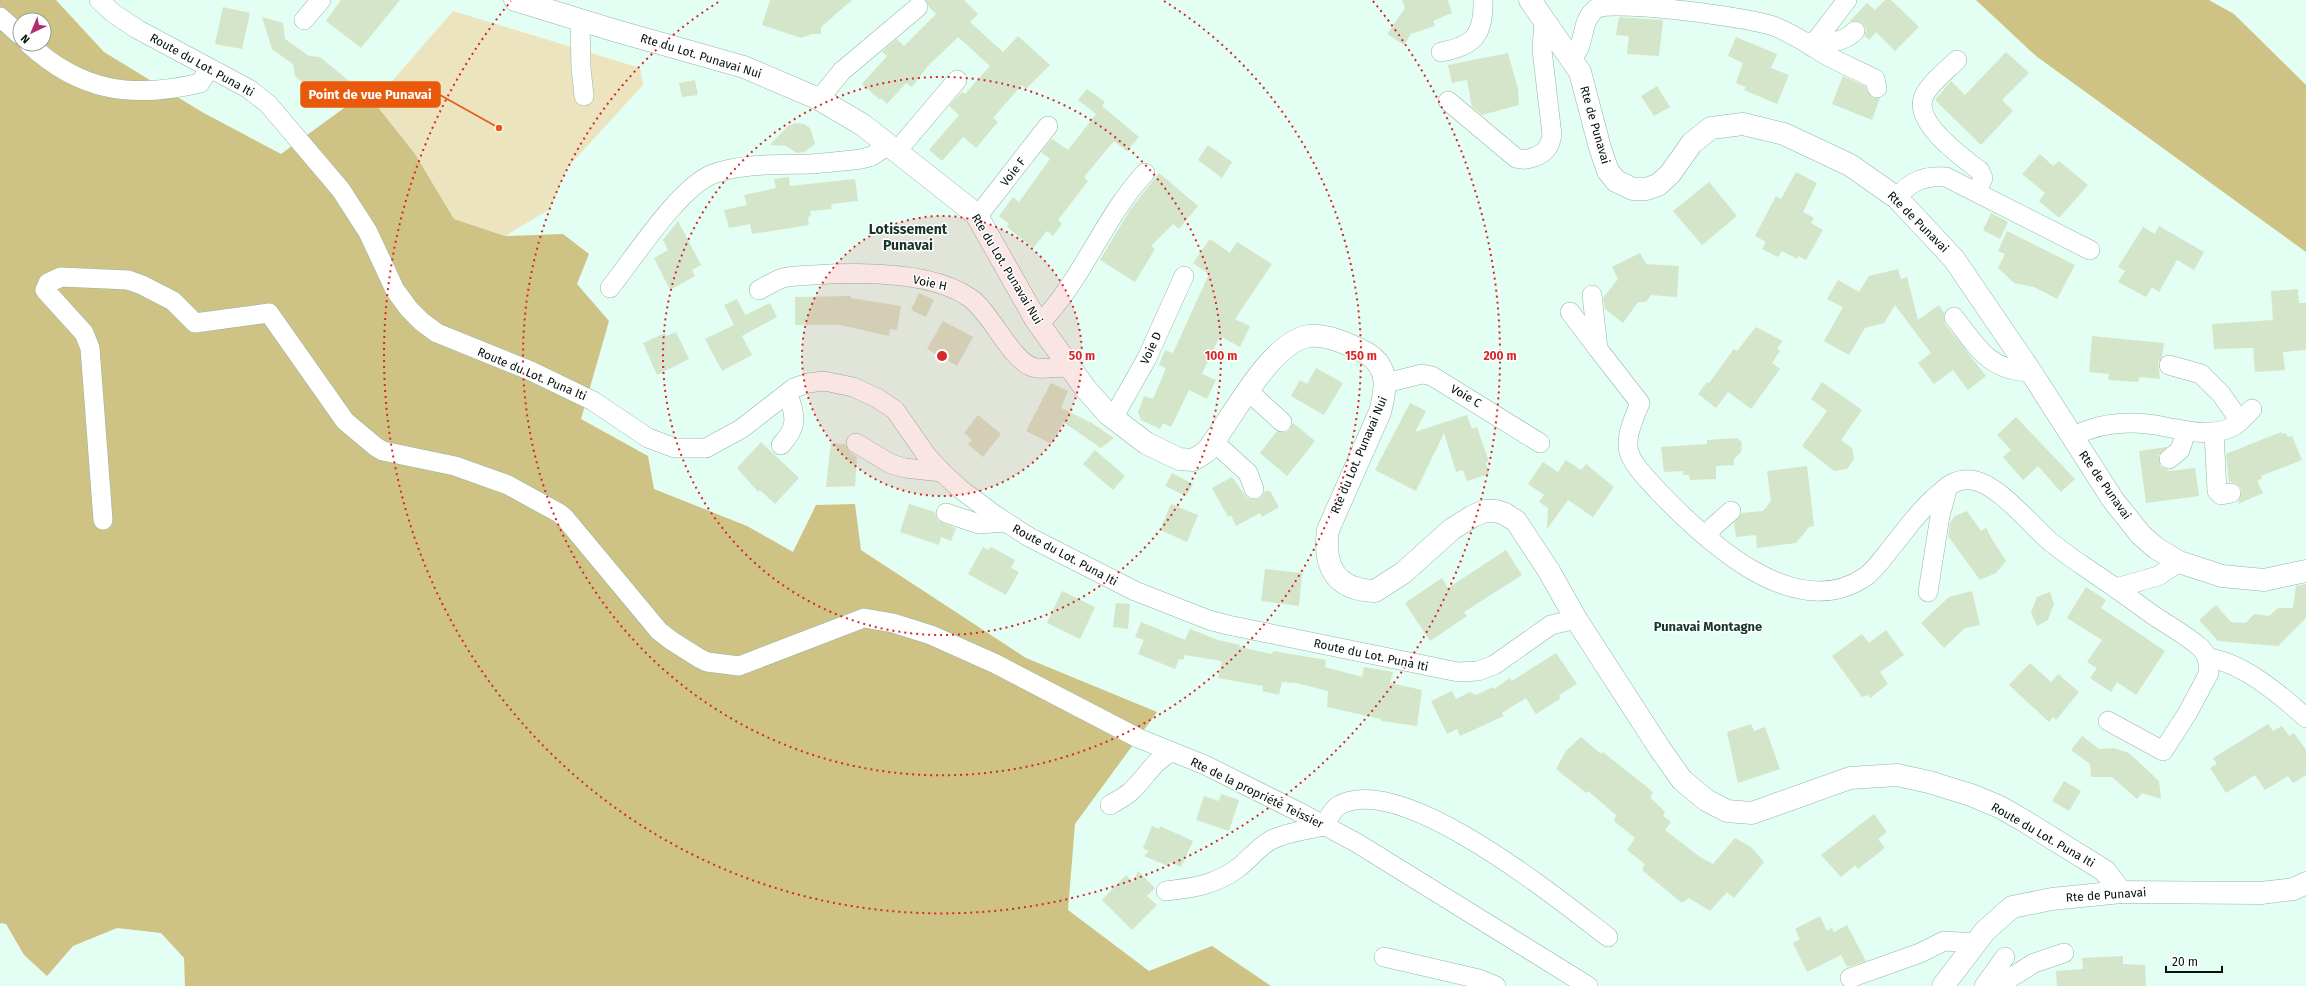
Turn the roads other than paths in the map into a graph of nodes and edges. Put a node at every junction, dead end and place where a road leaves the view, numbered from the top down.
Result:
1 (99, 0) edge
2 (321, 0) edge
3 (515, 0) edge
4 (1482, 0) edge
5 (1530, 0) edge
6 (1846, 0) edge
7 (918, 7) dead end
8 (0, 17) edge
9 (304, 20) dead end
10 (1544, 20) junction
11 (580, 21) junction
12 (12, 28) edge
13 (1855, 31) dead end
14 (1811, 42) junction
15 (39, 52) edge
16 (1441, 52) dead end
17 (1957, 60) dead end
18 (1571, 61) junction
19 (209, 69) junction
20 (957, 80) dead end
21 (1877, 88) dead end
22 (584, 96) dead end
23 (819, 99) junction
24 (1448, 101) dead end
25 (1048, 126) dead end
26 (892, 149) junction
27 (1145, 173) dead end
28 (1977, 192) junction
29 (1897, 198) junction
30 (977, 217) junction
31 (2090, 250) dead end
32 (1184, 276) dead end
33 (610, 288) dead end
34 (759, 290) dead end
35 (1592, 295) dead end
36 (1570, 312) dead end
37 (1954, 317) dead end
38 (1039, 324) junction
39 (1598, 349) junction
40 (2169, 365) dead end
41 (1070, 367) junction
42 (2031, 372) junction
43 (1386, 383) junction
44 (1248, 391) junction
45 (788, 393) junction
46 (1113, 418) junction
47 (1282, 422) dead end
48 (2186, 432) junction
49 (2214, 433) junction
50 (2072, 437) junction
51 (1214, 442) junction
52 (856, 443) dead end
53 (1540, 443) dead end
54 (781, 445) dead end
55 (2169, 459) dead end
56 (942, 472) junction
57 (1948, 486) junction
58 (1254, 489) dead end
59 (2231, 493) dead end
60 (1731, 511) dead end
61 (946, 513) dead end
62 (102, 520) dead end
63 (1005, 522) junction
64 (1708, 537) junction
65 (2180, 562) junction
66 (2306, 571) edge
67 (2116, 588) junction
68 (1928, 592) dead end
69 (1576, 619) junction
70 (2207, 658) junction
71 (2306, 718) edge
72 (2108, 721) dead end
73 (1172, 752) junction
74 (1110, 805) dead end
75 (1324, 826) junction
76 (2306, 883) edge
77 (1166, 891) dead end
78 (2121, 892) junction
79 (1608, 937) dead end
80 (1976, 943) junction
81 (2064, 953) dead end
82 (1384, 957) dead end
83 (2005, 957) dead end
84 (1850, 978) dead end
85 (1496, 986) edge
86 (1588, 986) edge
87 (1943, 986) edge
88 (1984, 986) edge
89 (1992, 986) edge

1 - 19 street, Route du Lot. Puna Iti
2 - 9 street
3 - 11 main road, Rte du Lot. Punavai Nui
4 - 16 street
5 - 10 main road, Rte de Punavai
6 - 14 street
7 - 23 street
8 - 12 street
10 - 18 main road, Rte de Punavai
10 - 24 street
11 - 22 street
11 - 23 main road, Rte du Lot. Punavai Nui
13 - 14 street
14 - 18 street
14 - 21 street
15 - 19 street
17 - 28 street
18 - 29 main road, Rte de Punavai
19 - 45 street, Route du Lot. Puna Iti
20 - 26 street
23 - 26 main road, Rte du Lot. Punavai Nui
25 - 30 street, Voie F
26 - 30 main road, Rte du Lot. Punavai Nui
26 - 33 street
27 - 38 street
28 - 29 street
28 - 31 street
29 - 42 main road, Rte de Punavai
30 - 38 main road, Rte du Lot. Punavai Nui
32 - 46 street, Voie D
34 - 41 street, Voie H
35 - 39 street
36 - 39 street
37 - 42 street
38 - 41 main road, Rte du Lot. Punavai Nui
39 - 64 street
40 - 49 street
41 - 46 main road, Rte du Lot. Punavai Nui
42 - 50 main road, Rte de Punavai
43 - 44 main road, Rte du Lot. Punavai Nui
43 - 53 street, Voie C
43 - 69 main road, Rte du Lot. Punavai Nui
44 - 47 street
44 - 51 main road, Rte du Lot. Punavai Nui
45 - 54 street
45 - 56 street, Route du Lot. Puna Iti
46 - 51 main road, Rte du Lot. Punavai Nui
48 - 49 street
48 - 50 street
48 - 55 street
49 - 59 street
50 - 65 main road, Rte de Punavai
51 - 58 street
52 - 56 street
56 - 63 street, Route du Lot. Puna Iti
57 - 64 street
57 - 67 street
57 - 68 street
60 - 64 street
61 - 63 street
62 - 73 street, Rte de la propriété Teissier
63 - 69 street, Route du Lot. Puna Iti
65 - 66 main road, Rte de Punavai
65 - 67 street
67 - 70 street
69 - 78 main road, Route du Lot. Puna Iti
70 - 71 street
70 - 72 street
73 - 74 street
73 - 75 street, Rte de la propriété Teissier
75 - 77 street
75 - 79 street
75 - 86 street, Rte de la propriété Teissier
76 - 78 main road, Rte de Punavai
78 - 80 main road, Rte de Punavai
80 - 84 street
80 - 87 main road, Rte de Punavai
81 - 89 street
82 - 85 street
83 - 88 street

